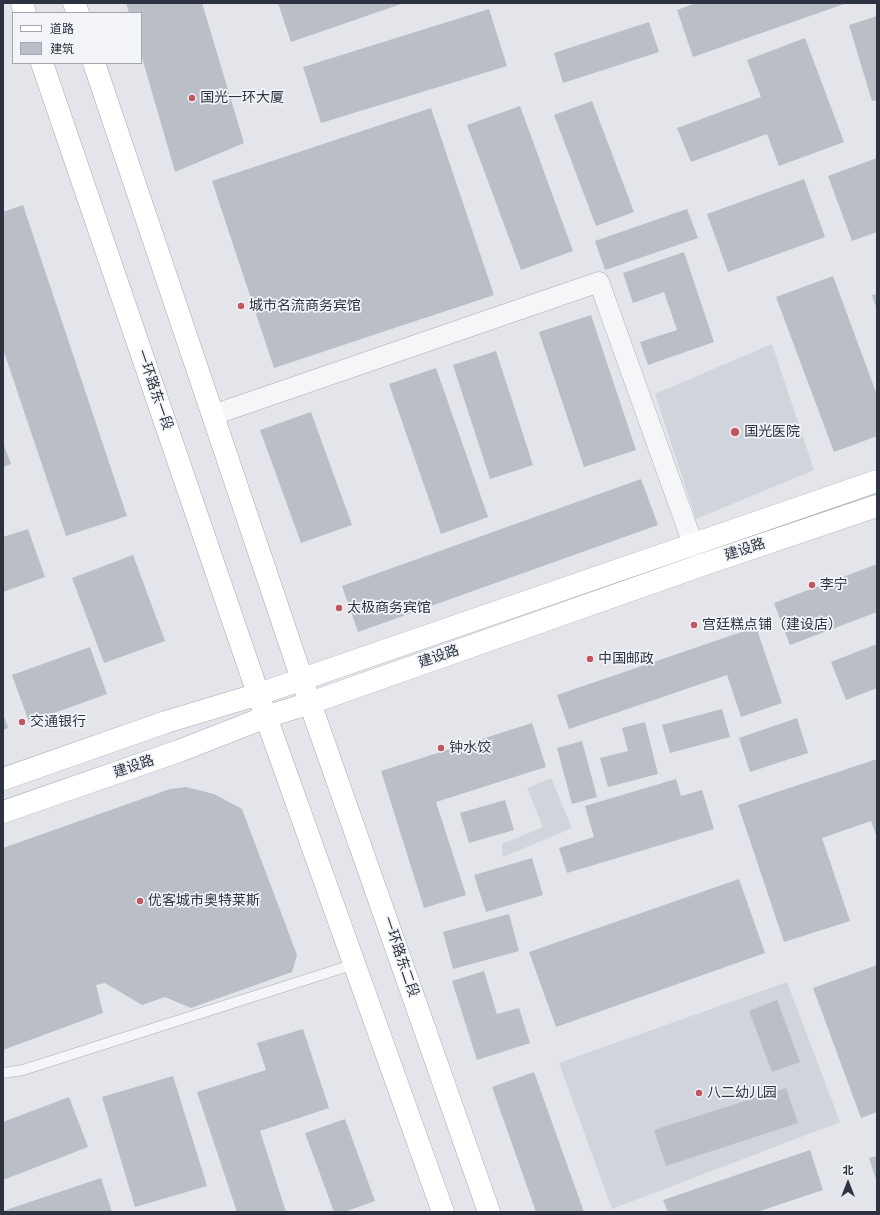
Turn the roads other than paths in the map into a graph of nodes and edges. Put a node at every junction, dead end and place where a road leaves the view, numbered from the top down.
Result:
1 (42, 64) edge
2 (94, 64) edge
3 (214, 415) junction
4 (877, 481) edge
5 (877, 506) edge
6 (693, 544) junction
7 (302, 678) junction
8 (259, 694) junction
9 (310, 702) junction
10 (266, 717) junction
11 (3, 779) edge
12 (3, 812) edge
13 (355, 964) junction
14 (3, 1073) edge
15 (443, 1212) edge
16 (489, 1212) edge

1 - 8 main road, 一环路东一段
2 - 3 main road
3 - 6 street
3 - 7 main road
4 - 6 main road, 建设路
5 - 9 main road, 建设路
6 - 7 main road, 建设路
7 - 8 main road, 建设路
7 - 9 main road
8 - 10 main road, 一环路东一段
8 - 11 main road, 建设路
9 - 10 main road, 建设路
9 - 16 main road, 一环路东二段
10 - 12 main road, 建设路
10 - 13 main road
13 - 14 lane
13 - 15 main road

